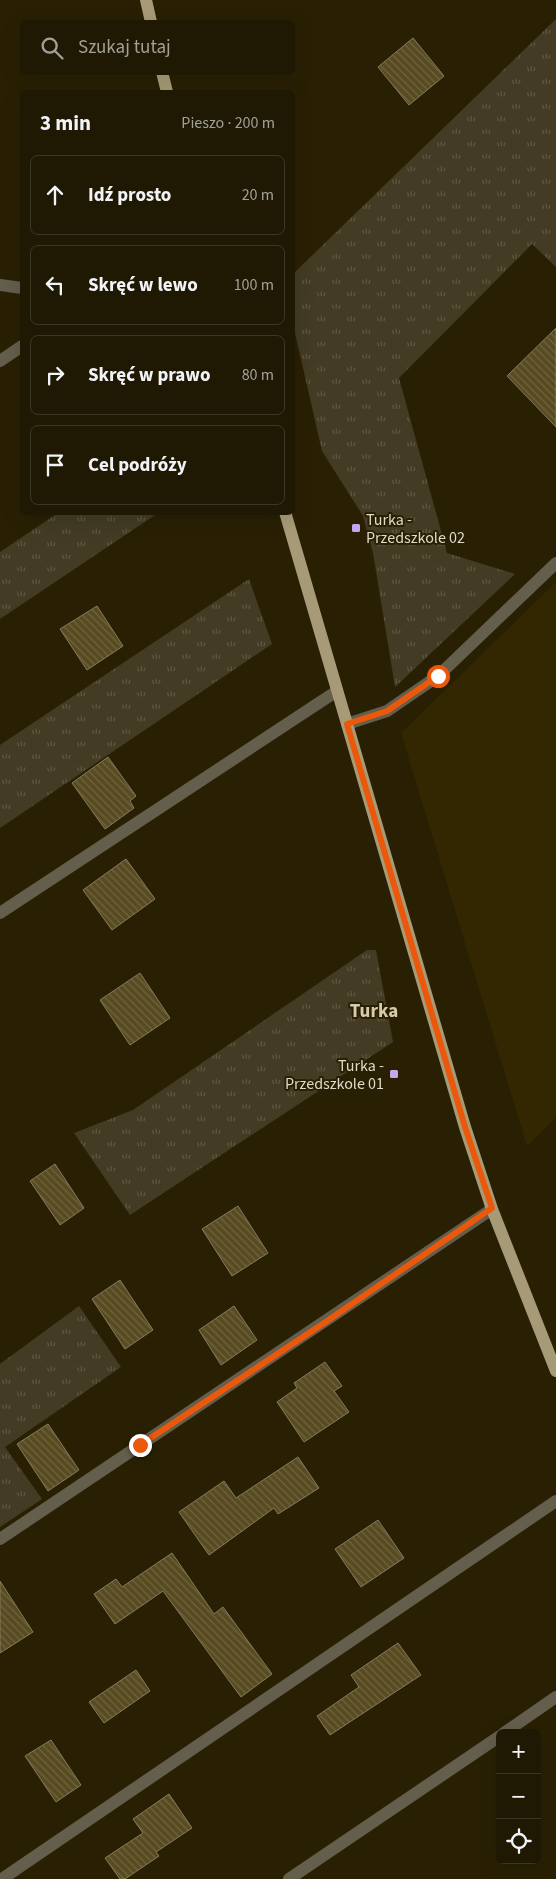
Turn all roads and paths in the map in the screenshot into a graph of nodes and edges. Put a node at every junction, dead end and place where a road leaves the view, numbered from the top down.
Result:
1 (146, 0) edge
2 (151, 20) edge
3 (163, 75) edge
4 (166, 90) edge
5 (0, 285) edge
6 (20, 288) edge
7 (20, 347) edge
8 (0, 361) edge
9 (285, 515) edge
10 (556, 563) edge
11 (337, 691) junction
12 (347, 724) junction
13 (0, 914) edge
14 (492, 1208) junction
15 (556, 1370) edge
16 (556, 1501) edge
17 (0, 1539) edge
18 (556, 1697) edge
19 (510, 1729) edge
20 (496, 1739) edge
21 (2, 1879) edge
22 (289, 1879) edge

1 - 2 main road
3 - 4 main road
5 - 6 street
7 - 8 street
9 - 11 main road
10 - 12 street
11 - 12 main road
11 - 13 street
12 - 14 main road
14 - 15 main road
14 - 17 street
16 - 21 street
18 - 19 street
20 - 22 street

